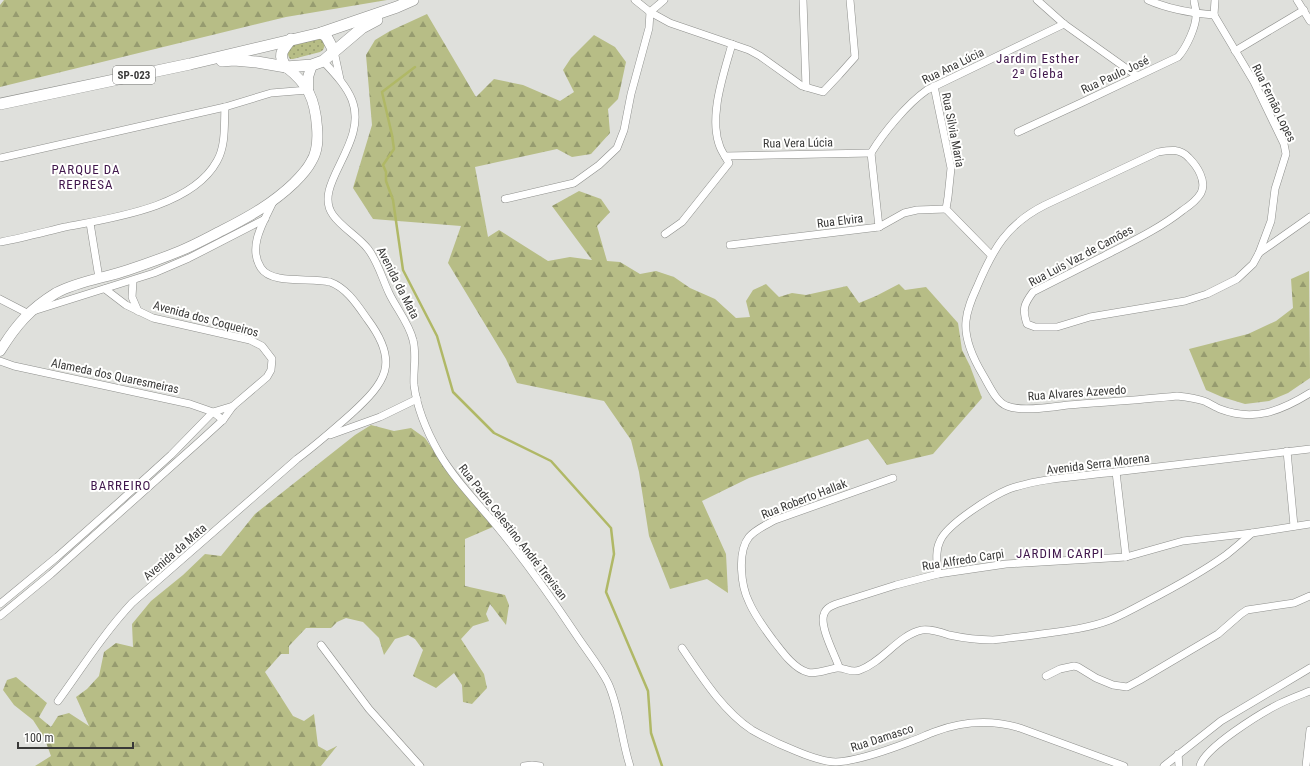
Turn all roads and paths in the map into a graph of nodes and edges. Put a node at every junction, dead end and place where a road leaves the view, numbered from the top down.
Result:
1 (413, 0) edge
2 (635, 0) edge
3 (664, 0) edge
4 (804, 0) edge
5 (850, 0) edge
6 (1037, 0) edge
7 (1148, 0) edge
8 (1194, 0) edge
9 (1215, 0) edge
10 (1297, 0) edge
11 (398, 7) junction
12 (1304, 10) junction
13 (650, 12) junction
14 (1196, 14) junction
15 (1214, 15) junction
16 (1310, 21) edge
17 (1064, 24) junction
18 (321, 33) junction
19 (292, 39) junction
20 (732, 44) junction
21 (334, 51) junction
22 (1235, 51) junction
23 (323, 61) junction
24 (190, 64) junction
25 (312, 65) junction
26 (286, 67) junction
27 (1137, 76) junction
28 (340, 79) junction
29 (934, 86) junction
30 (806, 87) junction
31 (308, 90) junction
32 (0, 104) edge
33 (225, 107) junction
34 (1018, 132) dead end
35 (872, 153) junction
36 (725, 156) junction
37 (0, 158) edge
38 (505, 199) dead end
39 (273, 202) junction
40 (946, 209) junction
41 (1310, 217) edge
42 (265, 219) junction
43 (90, 223) junction
44 (879, 227) junction
45 (666, 234) dead end
46 (0, 242) edge
47 (730, 245) dead end
48 (1260, 254) junction
49 (992, 255) junction
50 (99, 278) junction
51 (133, 281) junction
52 (105, 289) junction
53 (0, 299) edge
54 (138, 311) junction
55 (27, 314) junction
56 (0, 351) edge
57 (0, 361) edge
58 (1310, 393) edge
59 (417, 399) junction
60 (233, 406) junction
61 (213, 412) junction
62 (223, 420) junction
63 (325, 437) junction
64 (1310, 448) edge
65 (1287, 451) junction
66 (1116, 472) junction
67 (893, 478) dead end
68 (1310, 524) edge
69 (1294, 526) junction
70 (1252, 533) junction
71 (1126, 556) junction
72 (938, 574) junction
73 (1310, 596) edge
74 (0, 604) edge
75 (0, 616) edge
76 (321, 645) dead end
77 (682, 648) dead end
78 (839, 667) junction
79 (1310, 668) edge
80 (1046, 676) dead end
81 (1310, 691) edge
82 (58, 701) dead end
83 (1310, 730) edge
84 (1178, 754) junction
85 (420, 766) edge
86 (524, 766) edge
87 (540, 766) edge
88 (630, 766) edge
89 (1124, 766) edge
90 (1164, 766) edge
91 (1179, 766) edge
92 (1200, 766) edge
93 (1306, 766) edge

1 - 11 main road, SP-023
2 - 13 street
3 - 13 street
4 - 30 street
5 - 30 street
6 - 17 street
7 - 14 street
8 - 14 street
9 - 15 street
10 - 12 street
11 - 18 main road, SP-023
11 - 21 main road, SP-023
12 - 16 street
12 - 22 street
13 - 20 street
13 - 38 street
14 - 15 street
14 - 27 street, Rua Paulo José
15 - 22 street, Rua Fernão Lopes
17 - 27 street
17 - 29 street, Rua Ana Lúcia
18 - 19 main road, SP-023
18 - 21 main road
19 - 24 main road, SP-023
19 - 26 main road
20 - 30 street
20 - 36 street
21 - 23 main road, SP-023
21 - 28 street
22 - 48 street, Rua Fernão Lopes
23 - 25 main road, SP-023
23 - 28 street
24 - 26 main road, SP-023
24 - 32 main road, SP-023
25 - 26 main road, SP-023
25 - 31 main road
26 - 31 main road
27 - 34 street, Rua Paulo José
28 - 59 street, Avenida da Mata
29 - 35 street, Rua Ana Lúcia
29 - 40 street, Rua Silvia Maria
31 - 33 street
31 - 39 main road
33 - 37 street
33 - 43 street
35 - 36 street, Rua Vera Lúcia
35 - 44 street, Rua Elvira
36 - 45 street
39 - 42 street, Avenida da Mata
39 - 50 main road
40 - 44 street
40 - 49 street
41 - 48 street, Rua Luis Vaz de Camões
42 - 51 street
42 - 63 street, Avenida da Mata
43 - 46 street
43 - 50 street
44 - 47 street, Rua Elvira
48 - 49 street, Rua Luis Vaz de Camões
49 - 58 street, Rua Alvares Azevedo
50 - 55 main road
51 - 52 street
51 - 54 street
52 - 54 street, Avenida dos Coqueiros
52 - 55 street
53 - 55 street
54 - 60 street, Avenida dos Coqueiros
55 - 56 main road
57 - 61 street, Alameda dos Quaresmeiras
59 - 63 street, Avenida da Mata
59 - 88 street, Rua Padre Celestino André Trevisan
60 - 61 street, Avenida dos Coqueiros
60 - 62 street, Avenida dos Coqueiros
61 - 62 street, Alameda dos Quaresmeiras
61 - 74 street, Avenida dos Coqueiros
62 - 75 street, Avenida dos Coqueiros
63 - 82 street, Avenida da Mata
64 - 65 street, Avenida Serra Morena
65 - 66 street, Avenida Serra Morena
65 - 69 street
66 - 71 street
66 - 72 street, Avenida Serra Morena
67 - 78 street, Rua Roberto Hallak
68 - 69 street, Rua Alfredo Carpi
69 - 70 street, Rua Alfredo Carpi
70 - 71 street, Rua Alfredo Carpi
70 - 78 street
71 - 72 street, Rua Alfredo Carpi
72 - 78 street, Rua Alfredo Carpi
73 - 80 street
76 - 85 street
77 - 89 street, Rua Damasco
79 - 84 street
81 - 92 street
83 - 93 street
84 - 90 street
84 - 91 street
86 - 87 street

